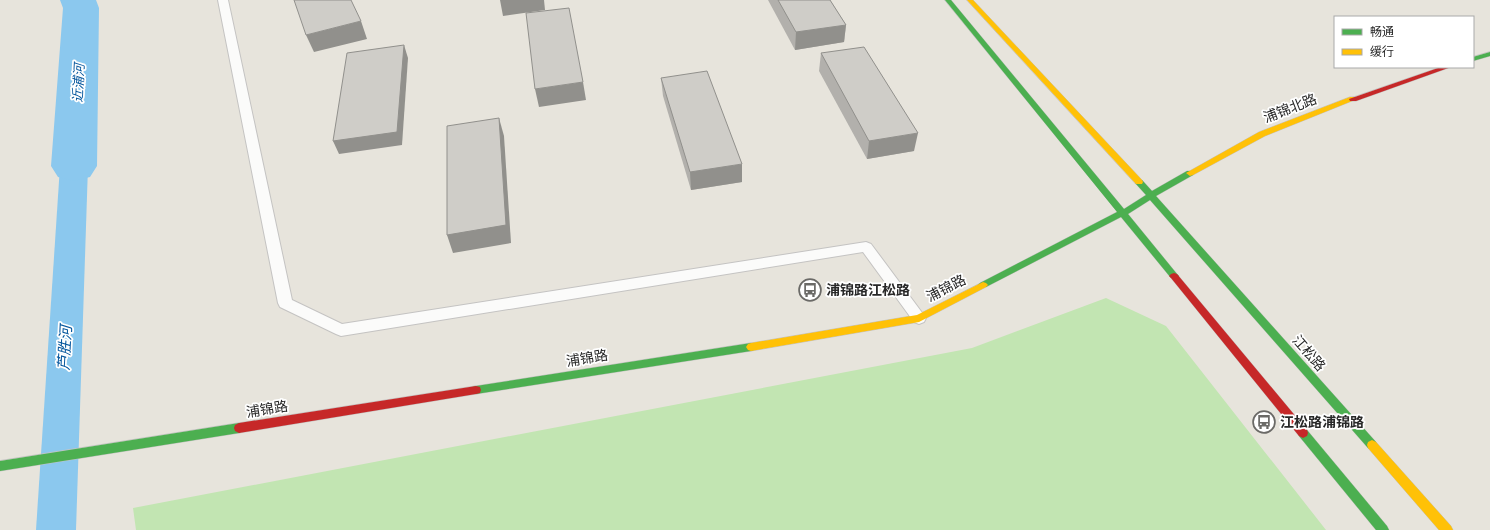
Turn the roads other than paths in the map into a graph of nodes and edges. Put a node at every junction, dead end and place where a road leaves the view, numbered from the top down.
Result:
1 (223, 0) edge
2 (948, 0) edge
3 (970, 0) edge
4 (1490, 54) edge
5 (1474, 59) edge
6 (1445, 68) edge
7 (1151, 195) junction
8 (1123, 213) junction
9 (920, 318) junction
10 (0, 466) edge
11 (1383, 530) edge
12 (1447, 530) edge

1 - 9 lane
2 - 8 street
3 - 7 street, 江松路
4 - 5 street
6 - 7 street, 浦锦北路
7 - 8 street, 浦锦路
7 - 12 street, 江松路
8 - 9 street, 浦锦路
8 - 11 street
9 - 10 street, 浦锦路

